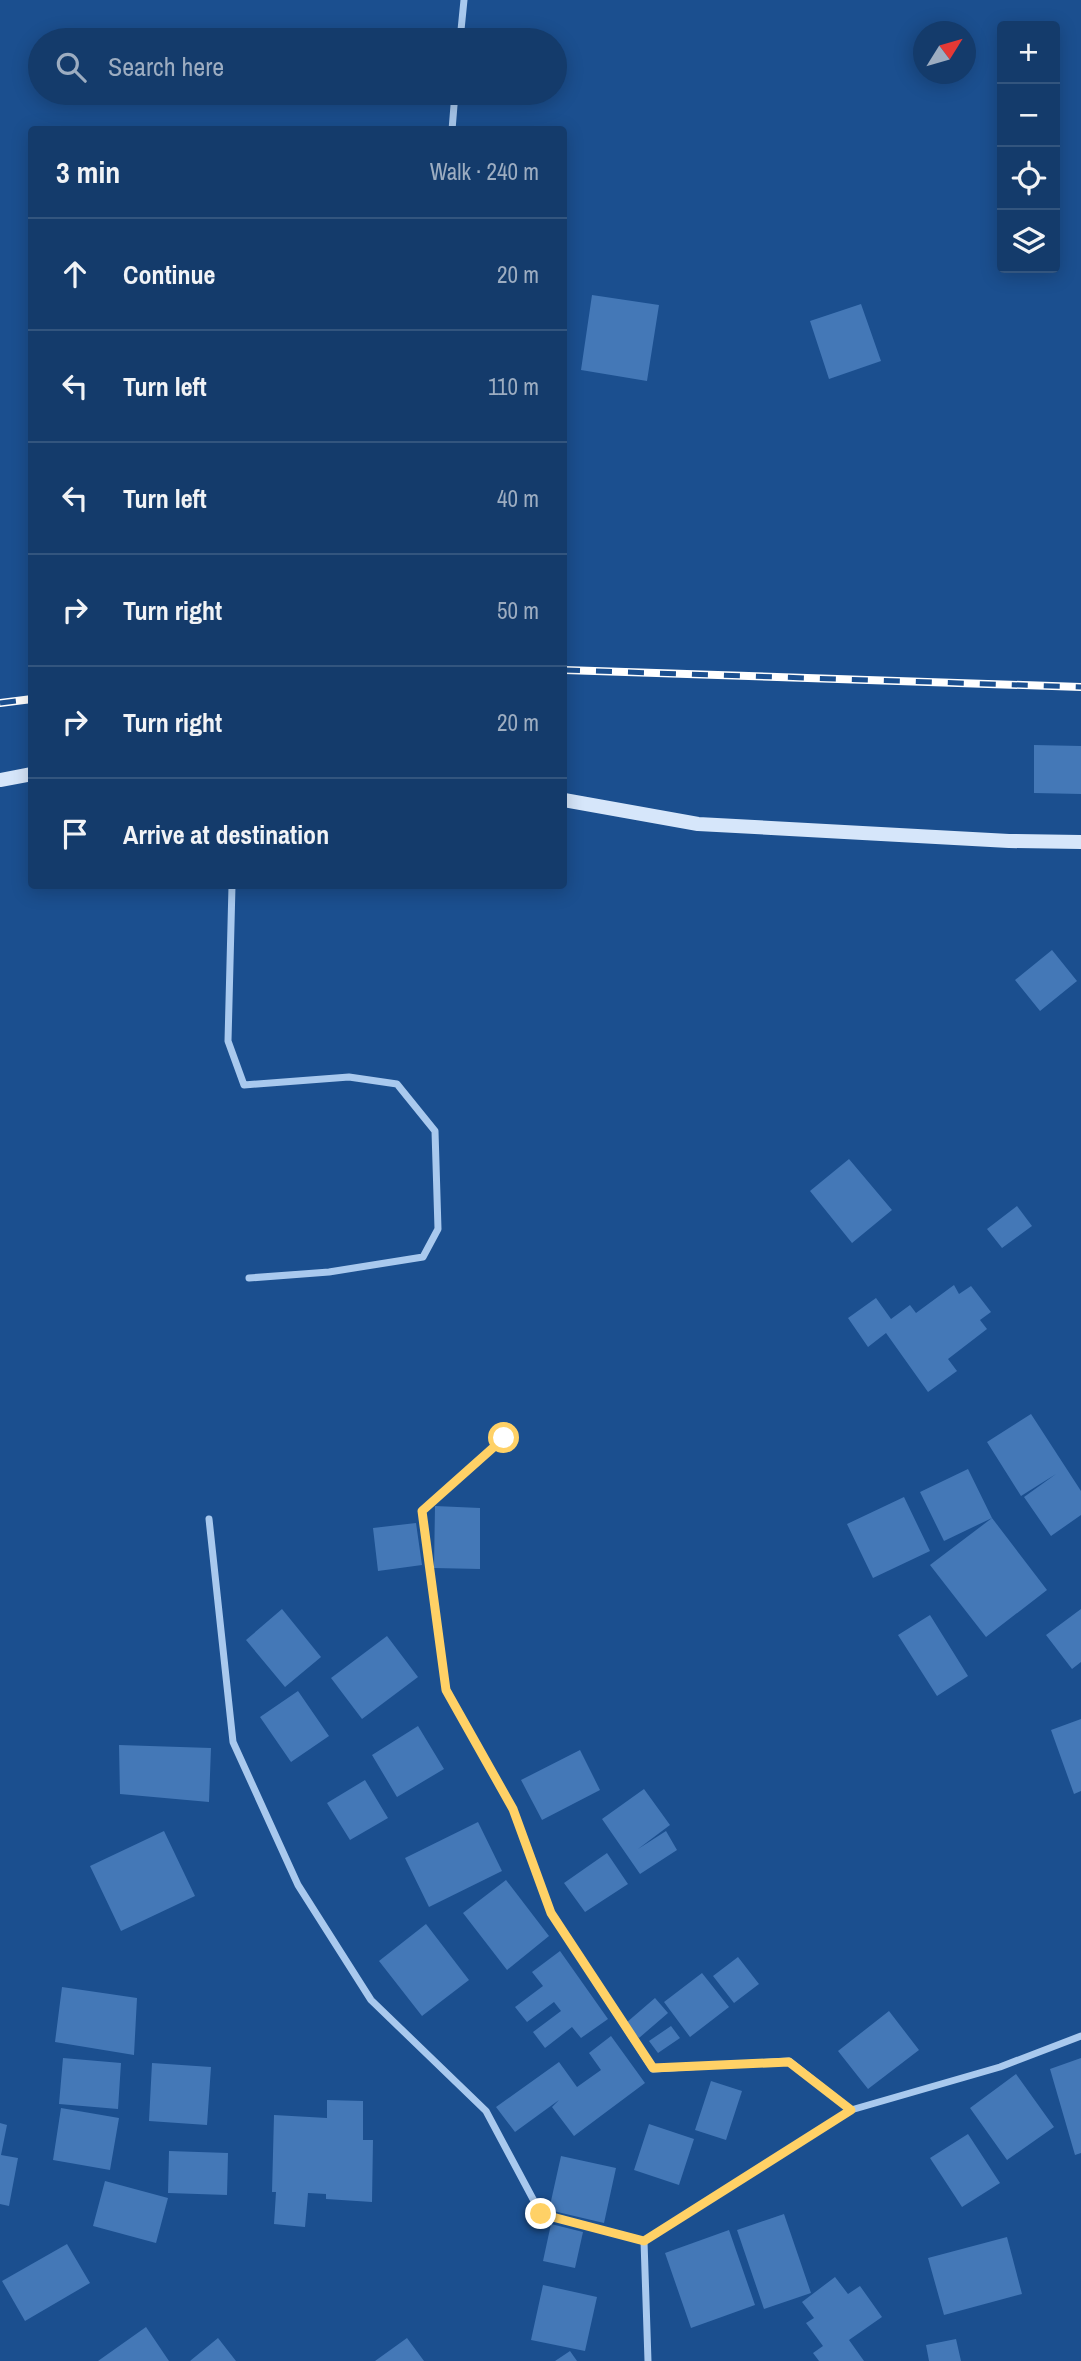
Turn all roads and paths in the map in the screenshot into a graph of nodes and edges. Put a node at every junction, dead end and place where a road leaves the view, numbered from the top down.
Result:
1 (464, 0) edge
2 (461, 28) edge
3 (454, 105) edge
4 (452, 126) edge
5 (28, 775) edge
6 (0, 780) edge
7 (567, 801) edge
8 (1081, 842) edge
9 (232, 889) edge
10 (249, 1278) dead end
11 (504, 1438) dead end
12 (209, 1519) dead end
13 (1081, 2036) edge
14 (851, 2110) junction
15 (644, 2241) junction
16 (648, 2361) edge

1 - 2 street
3 - 4 street
5 - 6 street
7 - 8 street
9 - 10 street
11 - 14 street
12 - 15 street
13 - 14 street
14 - 15 street
15 - 16 street

